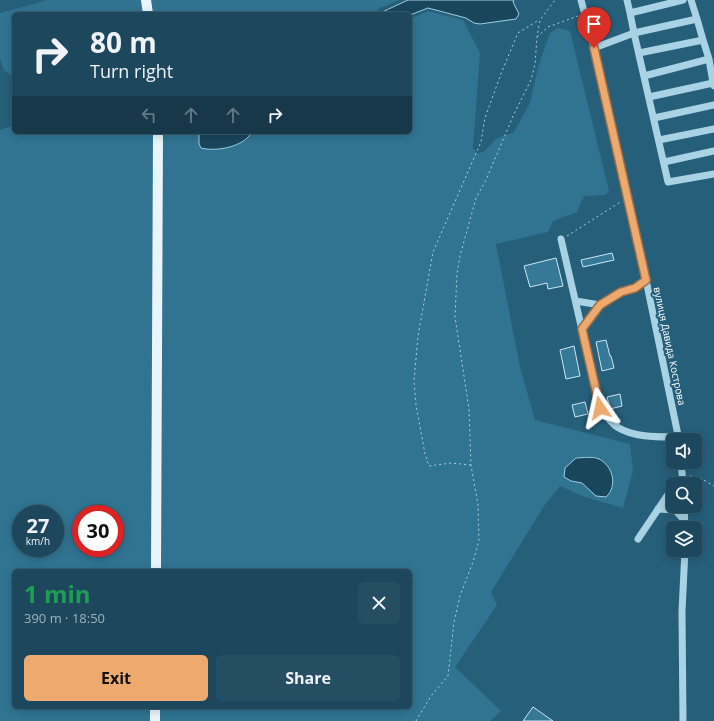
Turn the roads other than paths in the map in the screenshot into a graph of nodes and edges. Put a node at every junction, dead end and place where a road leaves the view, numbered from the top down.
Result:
1 (146, 0) edge
2 (581, 0) edge
3 (627, 0) edge
4 (683, 0) edge
5 (691, 0) edge
6 (148, 12) edge
7 (630, 13) junction
8 (697, 19) junction
9 (634, 33) junction
10 (703, 40) junction
11 (594, 48) junction
12 (639, 53) junction
13 (708, 59) junction
14 (644, 76) junction
15 (714, 85) edge
16 (649, 97) junction
17 (714, 104) edge
18 (654, 118) junction
19 (714, 129) edge
20 (158, 134) edge
21 (659, 140) junction
22 (714, 151) edge
23 (664, 162) junction
24 (714, 174) edge
25 (561, 238) road end
26 (646, 280) junction
27 (576, 301) junction
28 (600, 305) junction
29 (582, 329) junction
30 (678, 433) edge
31 (666, 437) edge
32 (682, 469) edge
33 (682, 474) junction
34 (680, 477) edge
35 (682, 477) edge
36 (666, 498) edge
37 (658, 510) junction
38 (683, 521) edge
39 (638, 539) dead end
40 (685, 557) edge
41 (156, 569) edge
42 (155, 709) edge
43 (155, 721) edge
44 (683, 721) edge

1 - 6 main road
2 - 11 street, вулиця Давида Кострова
3 - 7 street
4 - 7 street
5 - 8 street
7 - 9 street
8 - 9 street
8 - 10 street
9 - 11 street
9 - 12 street
10 - 12 street
10 - 13 street
11 - 26 street, вулиця Давида Кострова
12 - 14 street
13 - 14 street
13 - 15 street
14 - 16 street
15 - 16 street
16 - 18 street
17 - 18 street
18 - 21 street
19 - 21 street
20 - 41 main road
21 - 23 street
22 - 23 street
23 - 24 street
25 - 27 street
26 - 28 street
26 - 30 street, вулиця Давида Кострова
27 - 28 street
27 - 29 street
28 - 29 street
29 - 31 street
32 - 33 street
33 - 34 street
33 - 35 street
36 - 37 street
37 - 38 street
37 - 39 street
40 - 44 street
42 - 43 main road

